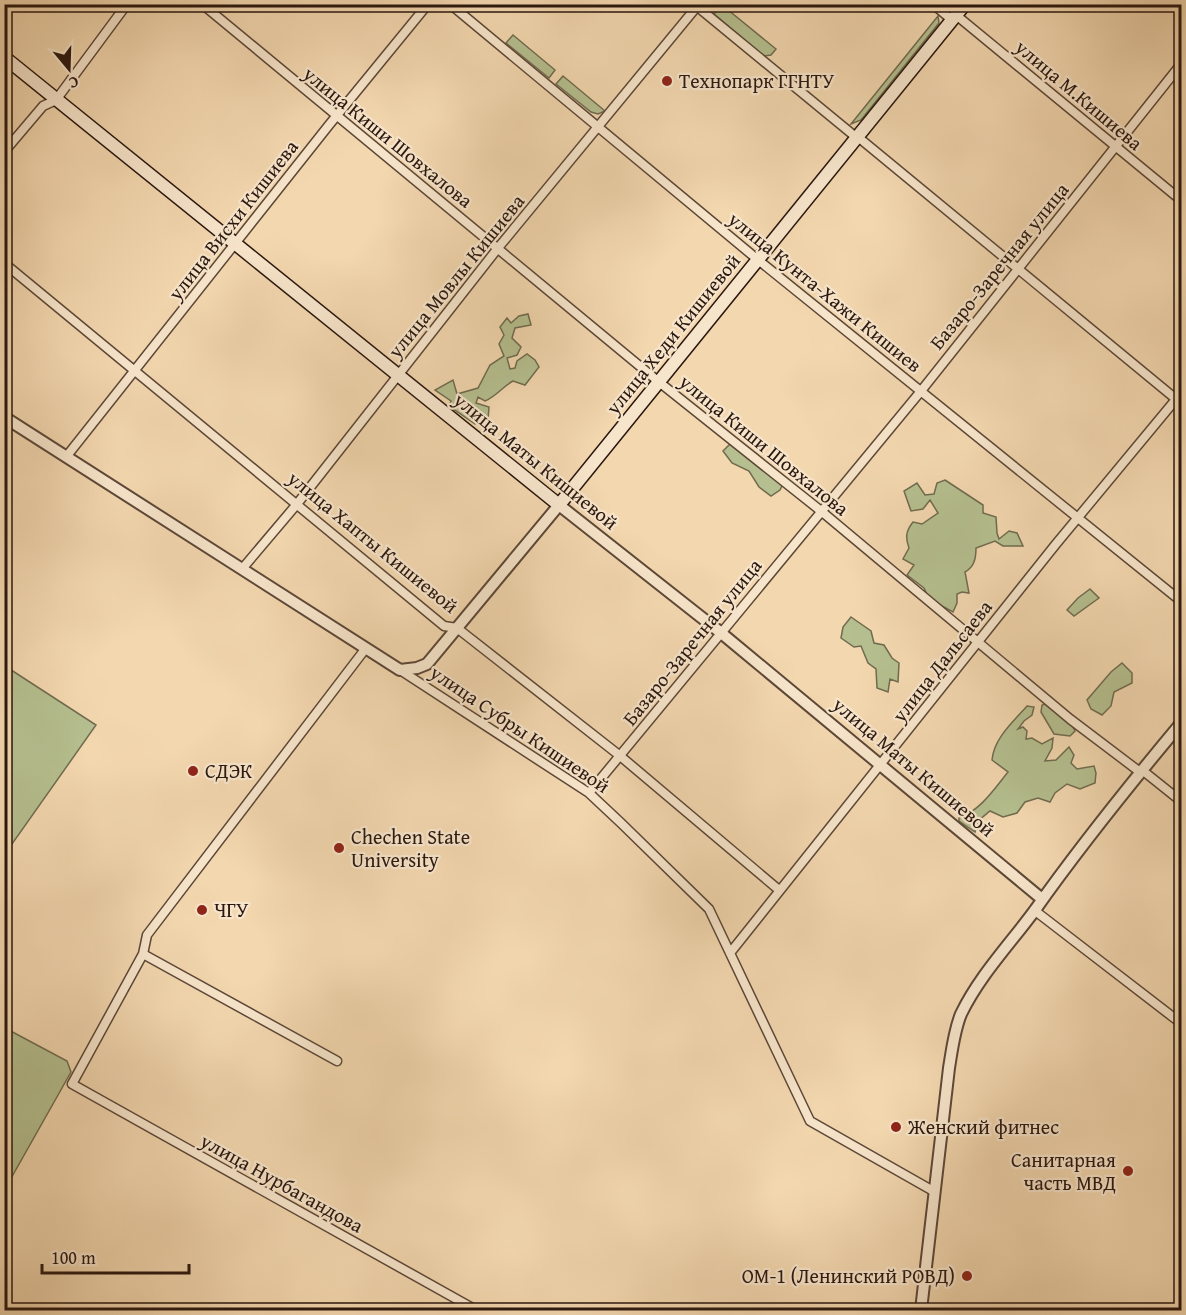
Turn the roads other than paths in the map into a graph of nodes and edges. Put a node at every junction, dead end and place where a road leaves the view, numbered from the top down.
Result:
1 (127, 4) edge
2 (202, 4) edge
3 (428, 4) edge
4 (450, 4) edge
5 (933, 4) edge
6 (965, 4) edge
7 (696, 5) edge
8 (954, 17) junction
9 (4, 57) edge
10 (1182, 63) edge
11 (56, 100) junction
12 (337, 116) junction
13 (598, 127) junction
14 (857, 138) junction
15 (1116, 146) junction
16 (4, 152) edge
17 (1182, 201) edge
18 (235, 244) junction
19 (498, 248) junction
20 (757, 259) junction
21 (4, 263) edge
22 (1017, 270) junction
23 (135, 371) junction
24 (398, 376) junction
25 (660, 382) junction
26 (921, 391) junction
27 (1180, 399) edge
28 (4, 417) edge
29 (66, 457) junction
30 (297, 504) junction
31 (559, 505) junction
32 (821, 511) junction
33 (1078, 517) junction
34 (242, 569) junction
35 (1182, 602) edge
36 (457, 628) junction
37 (720, 632) junction
38 (977, 642) junction
39 (366, 648) junction
40 (400, 670) junction
41 (1182, 722) edge
42 (619, 755) junction
43 (881, 765) junction
44 (1141, 771) junction
45 (589, 793) junction
46 (1182, 802) edge
47 (779, 890) junction
48 (1042, 898) junction
49 (1034, 910) junction
50 (730, 953) junction
51 (143, 954) junction
52 (1182, 1024) edge
53 (337, 1060) dead end
54 (935, 1192) junction
55 (476, 1311) edge
56 (921, 1311) edge

1 - 11 street
2 - 12 street, улица Киши Шовхалова
3 - 12 street, улица Висхи Кишиева
4 - 13 street, улица Кунта-Хажи Кишиев
5 - 8 street, улица М.Кишиева
6 - 8 main road, улица Хеди Кишиевой
7 - 13 street, улица Мовлы Кишиева
7 - 14 street
8 - 14 main road, улица Хеди Кишиевой
8 - 15 street, улица М.Кишиева
9 - 11 main road, улица Маты Кишиевой
10 - 15 street, Базаро-Заречная улица
11 - 16 street
11 - 18 main road, улица Маты Кишиевой
12 - 18 street, улица Висхи Кишиева
12 - 19 street, улица Киши Шовхалова
13 - 19 street, улица Мовлы Кишиева
13 - 20 street, улица Кунта-Хажи Кишиев
14 - 20 main road, улица Хеди Кишиевой
14 - 22 street
15 - 17 street, улица М.Кишиева
15 - 22 street, Базаро-Заречная улица
18 - 23 street, улица Висхи Кишиева
18 - 24 main road, улица Маты Кишиевой
19 - 24 street, улица Мовлы Кишиева
19 - 25 street, улица Киши Шовхалова
20 - 25 main road, улица Хеди Кишиевой
20 - 26 street, улица Кунта-Хажи Кишиев
21 - 23 street, улица Хапты Кишиевой
22 - 26 street, Базаро-Заречная улица
22 - 27 street
23 - 29 street, улица Висхи Кишиева
23 - 30 street, улица Хапты Кишиевой
24 - 30 street, улица Мовлы Кишиева
24 - 31 main road, улица Маты Кишиевой
25 - 31 main road, улица Хеди Кишиевой
25 - 32 street, улица Киши Шовхалова
26 - 32 street, Базаро-Заречная улица
26 - 33 street, улица Кунта-Хажи Кишиев
27 - 33 street, улица Дальсаева
28 - 29 street, улица Субры Кишиевой
29 - 34 street, улица Субры Кишиевой
30 - 34 street, улица Мовлы Кишиева
30 - 36 street, улица Хапты Кишиевой
31 - 36 street, улица Хеди Кишиевой
31 - 37 street, улица Маты Кишиевой
32 - 37 street, Базаро-Заречная улица
32 - 38 street, улица Киши Шовхалова
33 - 35 street, улица Кунта-Хажи Кишиев
33 - 38 street, улица Дальсаева
34 - 39 street, улица Субры Кишиевой
36 - 40 street, улица Хеди Кишиевой
36 - 42 street, улица Хапты Кишиевой
37 - 42 street, Базаро-Заречная улица
37 - 43 street, улица Маты Кишиевой
38 - 43 street, улица Дальсаева
38 - 44 street, улица Киши Шовхалова
39 - 40 street, улица Субры Кишиевой
39 - 51 street
40 - 45 street, улица Субры Кишиевой
41 - 44 street
42 - 45 street, Базаро-Заречная улица
42 - 47 street, улица Хапты Кишиевой
43 - 47 street, улица Дальсаева
43 - 48 street, улица Маты Кишиевой
44 - 46 street, улица Киши Шовхалова
44 - 48 street
45 - 50 street, улица Субры Кишиевой
47 - 50 street, улица Дальсаева
48 - 49 street
49 - 52 street
49 - 54 street
50 - 54 street, улица Субры Кишиевой
51 - 53 street
51 - 55 street, улица Нурбагандова
54 - 56 street

